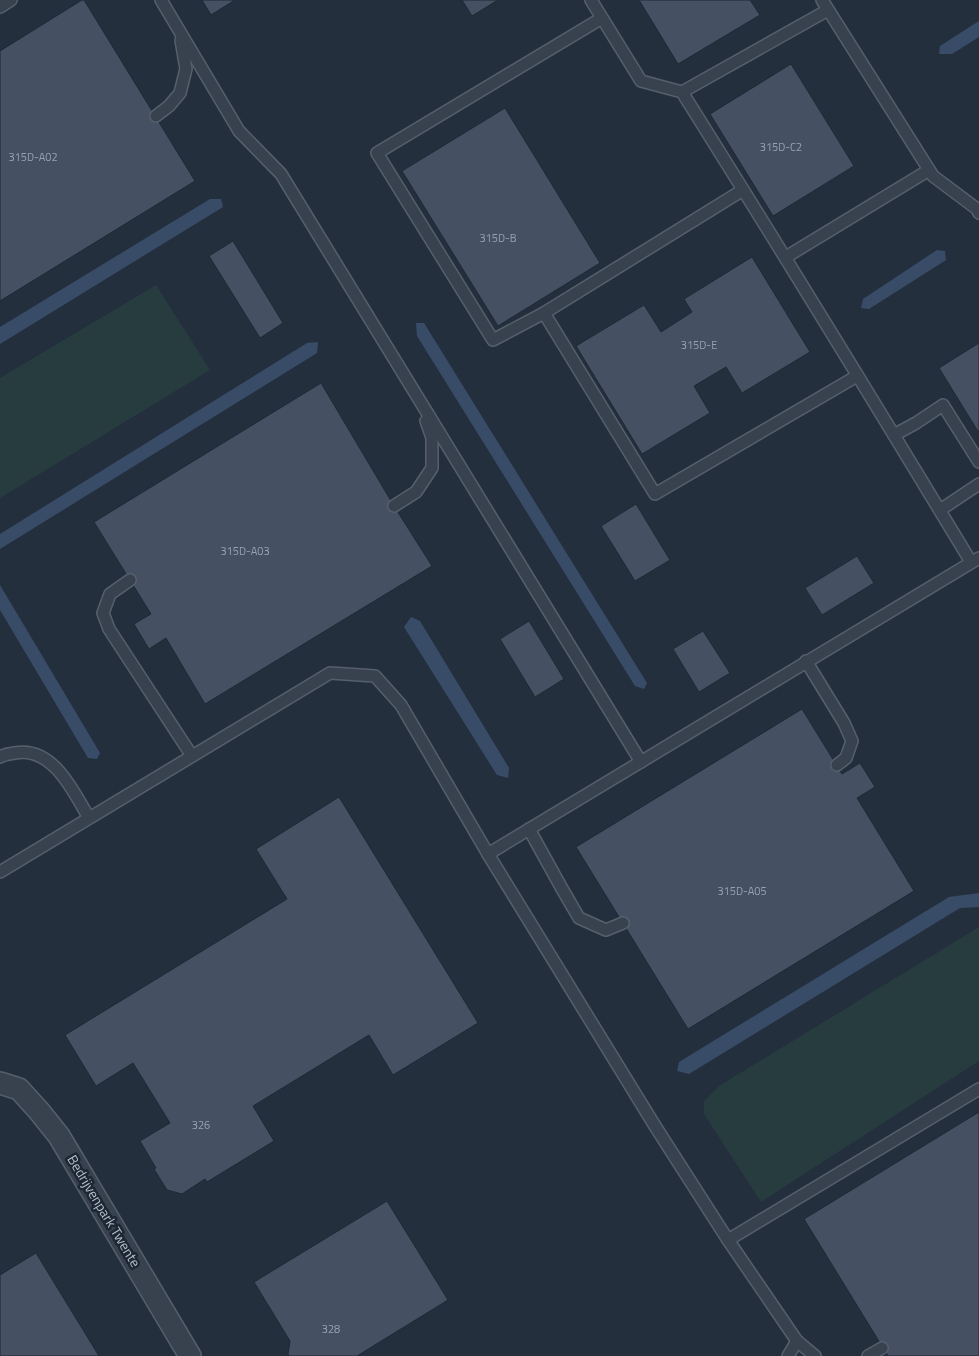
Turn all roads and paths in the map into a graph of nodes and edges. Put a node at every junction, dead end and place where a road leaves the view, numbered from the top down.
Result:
1 (12, 0) edge
2 (161, 0) edge
3 (591, 0) edge
4 (825, 5) edge
5 (0, 7) edge
6 (602, 18) junction
7 (179, 31) junction
8 (682, 92) junction
9 (156, 116) dead end
10 (929, 170) junction
11 (743, 190) junction
12 (978, 211) edge
13 (786, 257) junction
14 (544, 313) junction
15 (857, 376) junction
16 (418, 399) junction
17 (894, 435) junction
18 (979, 462) edge
19 (979, 484) edge
20 (394, 506) dead end
21 (940, 510) junction
22 (975, 560) edge
23 (130, 580) dead end
24 (806, 661) junction
25 (192, 756) junction
26 (0, 757) edge
27 (641, 762) junction
28 (836, 765) dead end
29 (89, 818) junction
30 (530, 829) junction
31 (488, 854) junction
32 (0, 872) edge
33 (623, 924) dead end
34 (0, 1083) edge
35 (979, 1088) edge
36 (728, 1240) junction
37 (796, 1340) junction
38 (882, 1348) dead end
39 (190, 1356) edge
40 (788, 1356) edge
41 (815, 1356) edge
42 (868, 1356) edge

1 - 5 lane
2 - 7 lane
3 - 6 lane
4 - 8 lane
4 - 10 lane
6 - 8 lane
6 - 14 lane
7 - 9 lane
7 - 16 lane
8 - 11 lane
10 - 12 lane
10 - 13 lane
11 - 13 lane
11 - 14 lane
13 - 15 lane
14 - 15 lane
15 - 17 lane
16 - 20 lane
16 - 27 lane
17 - 18 lane
17 - 21 lane
19 - 21 lane
21 - 22 lane
22 - 24 lane
23 - 25 lane
24 - 27 lane
24 - 28 lane
25 - 29 lane
25 - 31 lane
26 - 29 lane
27 - 30 lane
29 - 32 lane
30 - 31 lane
30 - 33 lane
31 - 36 lane
34 - 39 street, Bedrijvenpark Twente
35 - 36 lane
36 - 37 lane
37 - 40 lane
37 - 41 lane
38 - 42 lane

